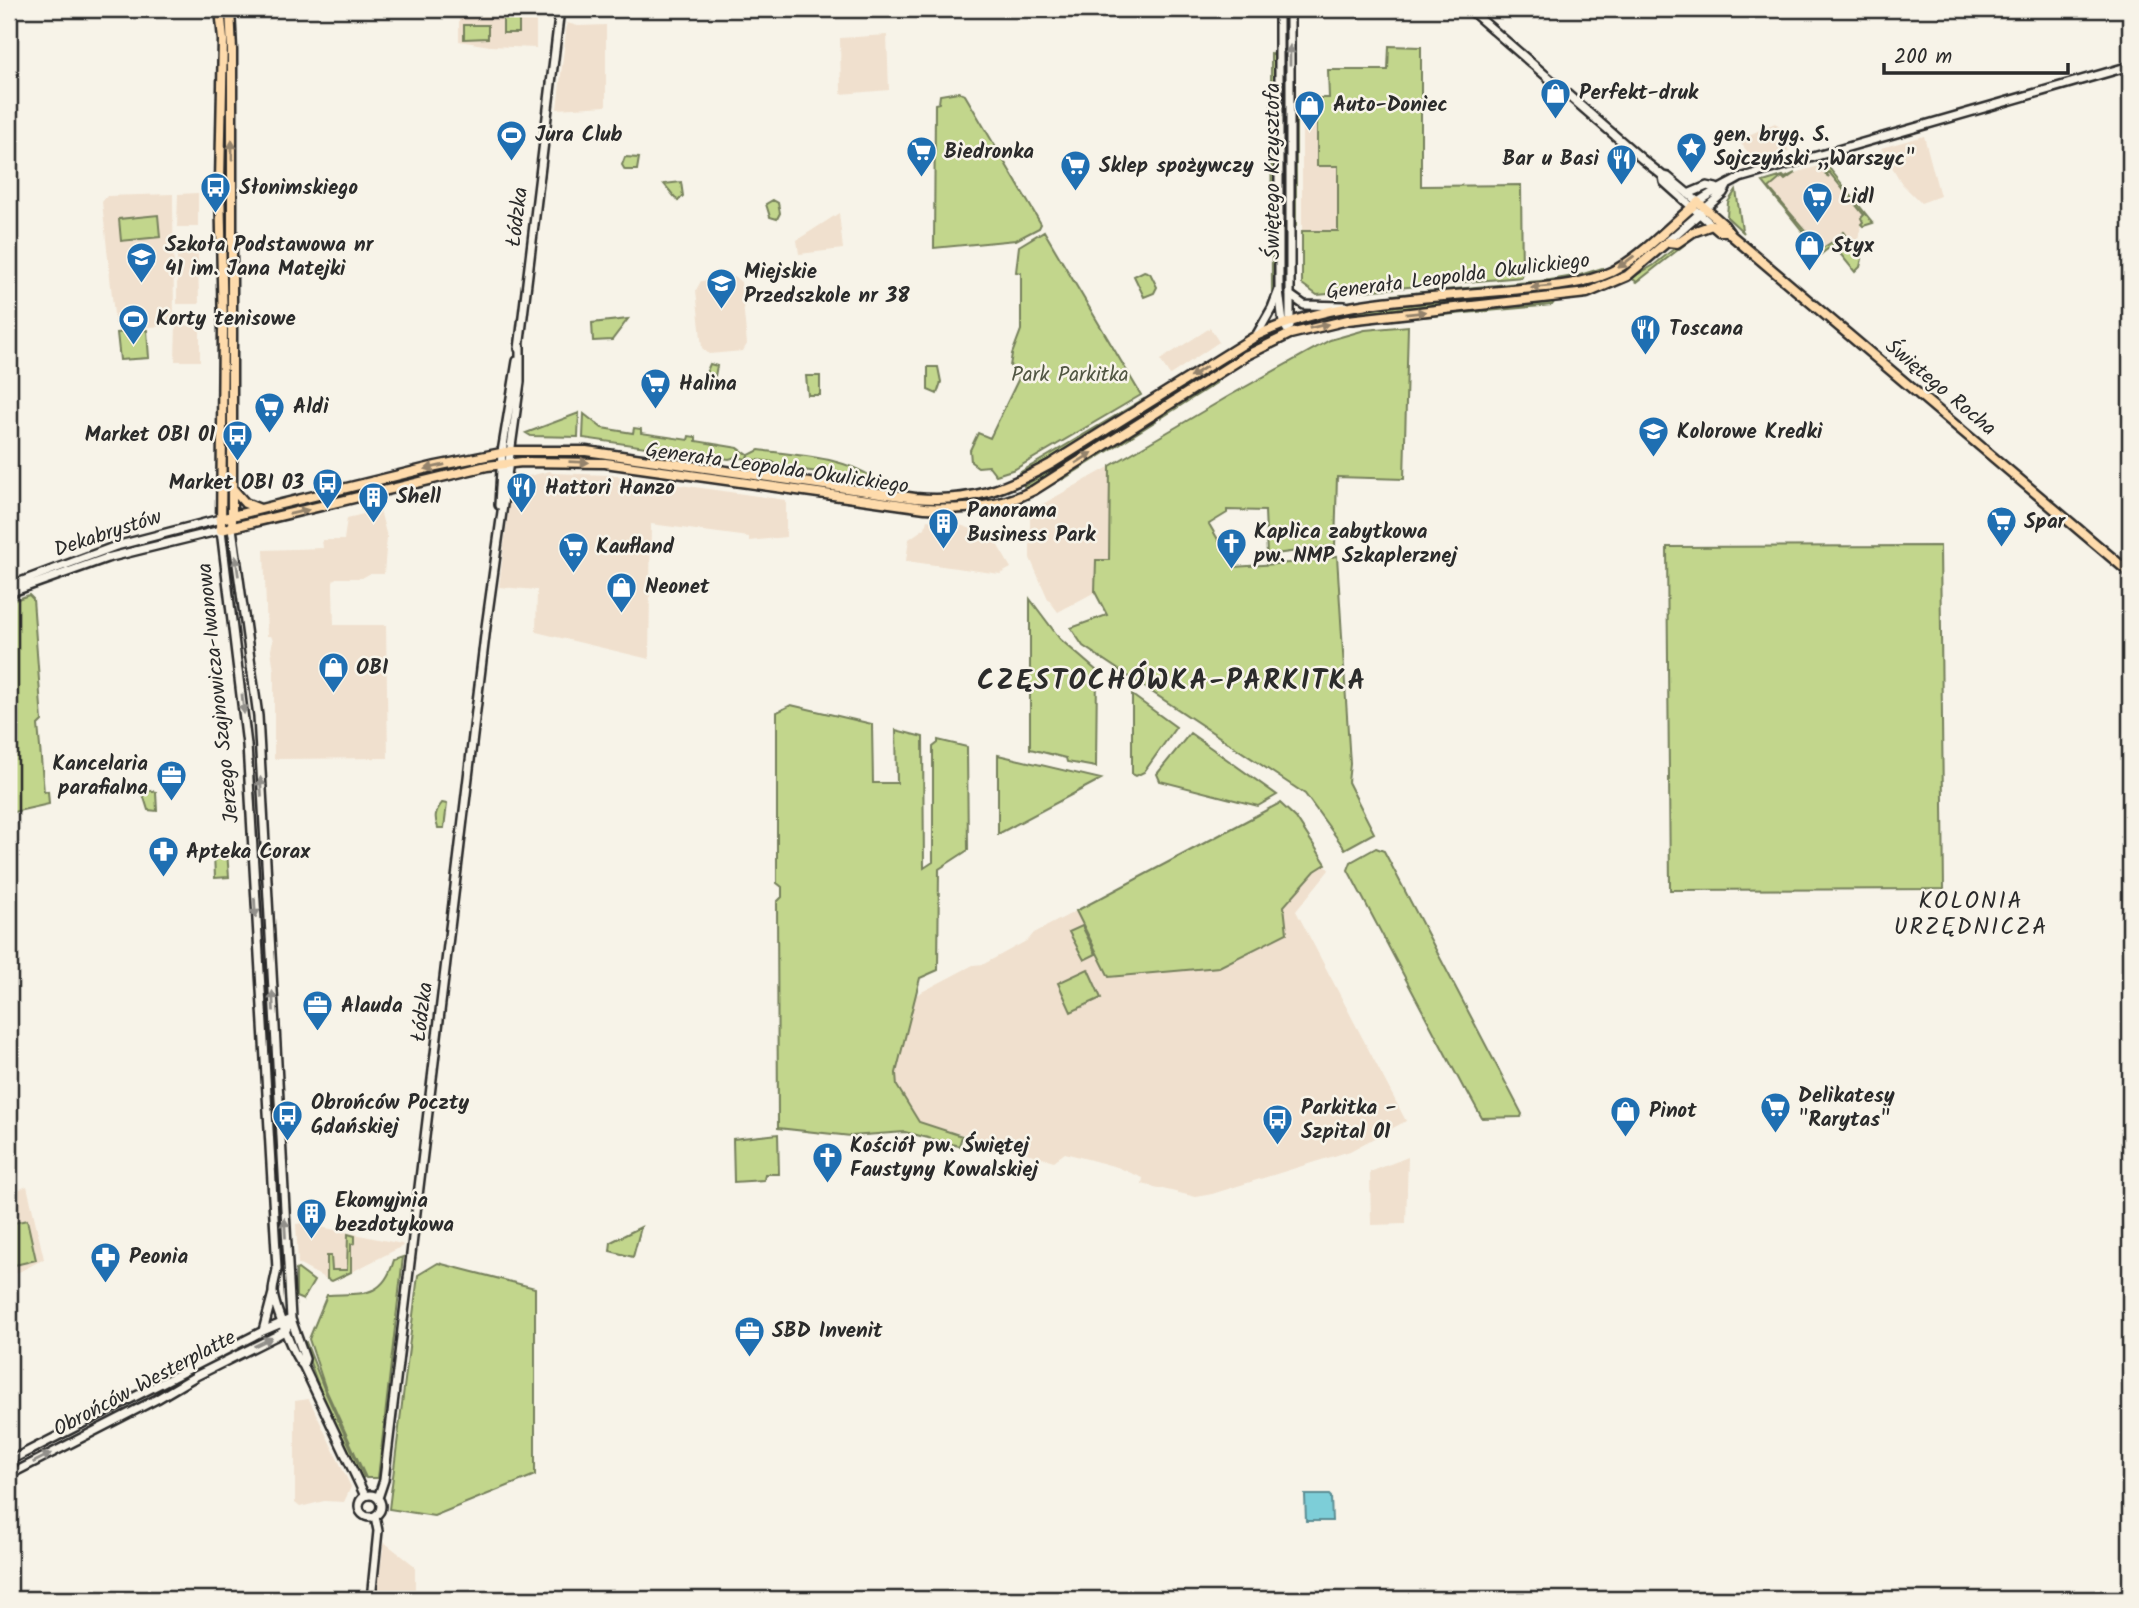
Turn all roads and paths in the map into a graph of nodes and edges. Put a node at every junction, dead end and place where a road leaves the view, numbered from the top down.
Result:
1 (220, 9) edge
2 (230, 9) edge
3 (560, 9) edge
4 (1279, 9) edge
5 (1290, 9) edge
6 (1469, 9) edge
7 (2130, 66) edge
8 (1662, 176) junction
9 (1727, 186) junction
10 (1716, 188) junction
11 (1688, 194) junction
12 (1699, 208) junction
13 (1712, 225) junction
14 (1726, 231) junction
15 (1667, 242) junction
16 (1279, 290) junction
17 (1290, 295) junction
18 (1349, 306) junction
19 (1287, 322) junction
20 (1290, 334) junction
21 (1256, 336) junction
22 (507, 452) junction
23 (506, 463) junction
24 (231, 487) junction
25 (260, 509) junction
26 (231, 516) junction
27 (220, 519) junction
28 (232, 528) junction
29 (220, 530) junction
30 (2130, 573) edge
31 (9, 586) edge
32 (9, 593) edge
33 (273, 1292) junction
34 (287, 1324) junction
35 (263, 1331) junction
36 (303, 1365) junction
37 (9, 1461) edge
38 (9, 1475) edge
39 (365, 1496) junction
40 (378, 1497) junction
41 (374, 1516) junction
42 (371, 1599) edge

1 - 27 main road, Jerzego Szajnowicza-Iwanowa
24 -> 2 main road, Jerzego Szajnowicza-Iwanowa
3 - 22 main road, Łódzka
4 - 16 main road, Świętego Krzysztofa
17 -> 5 main road, Świętego Krzysztofa
6 - 8 main road, Świętego Rocha
7 - 9 main road
8 - 11 main road, Świętego Rocha
8 - 12 main road, Świętego Rocha
9 - 10 main road
9 - 12 main road
10 - 11 main road
10 - 12 main road
11 - 12 main road, Świętego Rocha
12 - 13 main road, Świętego Rocha
12 - 14 main road, Świętego Rocha
12 - 15 main road, Generała Leopolda Okulickiego
12 -> 18 main road, Generała Leopolda Okulickiego
13 - 14 main road, Świętego Rocha
13 - 15 main road
14 - 30 main road, Świętego Rocha
20 -> 15 main road, Generała Leopolda Okulickiego
16 - 19 main road
16 - 21 main road
17 - 18 main road
17 - 19 main road, Świętego Krzysztofa
18 - 19 main road, Generała Leopolda Okulickiego
19 - 20 main road
19 - 21 main road, Generała Leopolda Okulickiego
23 -> 20 main road, Generała Leopolda Okulickiego
21 -> 22 main road, Generała Leopolda Okulickiego
22 - 23 main road, Łódzka
22 -> 25 main road, Generała Leopolda Okulickiego
28 -> 23 main road, Generała Leopolda Okulickiego
23 - 40 main road, Łódzka
24 - 25 main road
24 - 26 main road, Jerzego Szajnowicza-Iwanowa
25 - 26 main road, Generała Leopolda Okulickiego
26 - 27 main road, Generała Leopolda Okulickiego
26 - 28 main road, Jerzego Szajnowicza-Iwanowa
27 - 29 main road, Jerzego Szajnowicza-Iwanowa
27 - 31 main road, Dekabrystów
28 - 29 main road, Generała Leopolda Okulickiego
34 -> 28 main road, Jerzego Szajnowicza-Iwanowa
29 - 32 main road, Dekabrystów
29 -> 33 main road, Jerzego Szajnowicza-Iwanowa
33 - 34 main road, Jerzego Szajnowicza-Iwanowa
33 - 35 main road, Obrońców Westerplatte
34 - 35 main road, Obrońców Westerplatte
34 - 36 main road, Jerzego Szajnowicza-Iwanowa
34 - 36 main road, Jerzego Szajnowicza-Iwanowa
38 -> 34 main road, Obrońców Westerplatte
35 - 37 main road, Obrońców Westerplatte
36 - 39 main road, Jerzego Szajnowicza-Iwanowa
39 - 40 main road
39 - 41 main road
40 - 41 main road
41 - 42 main road

